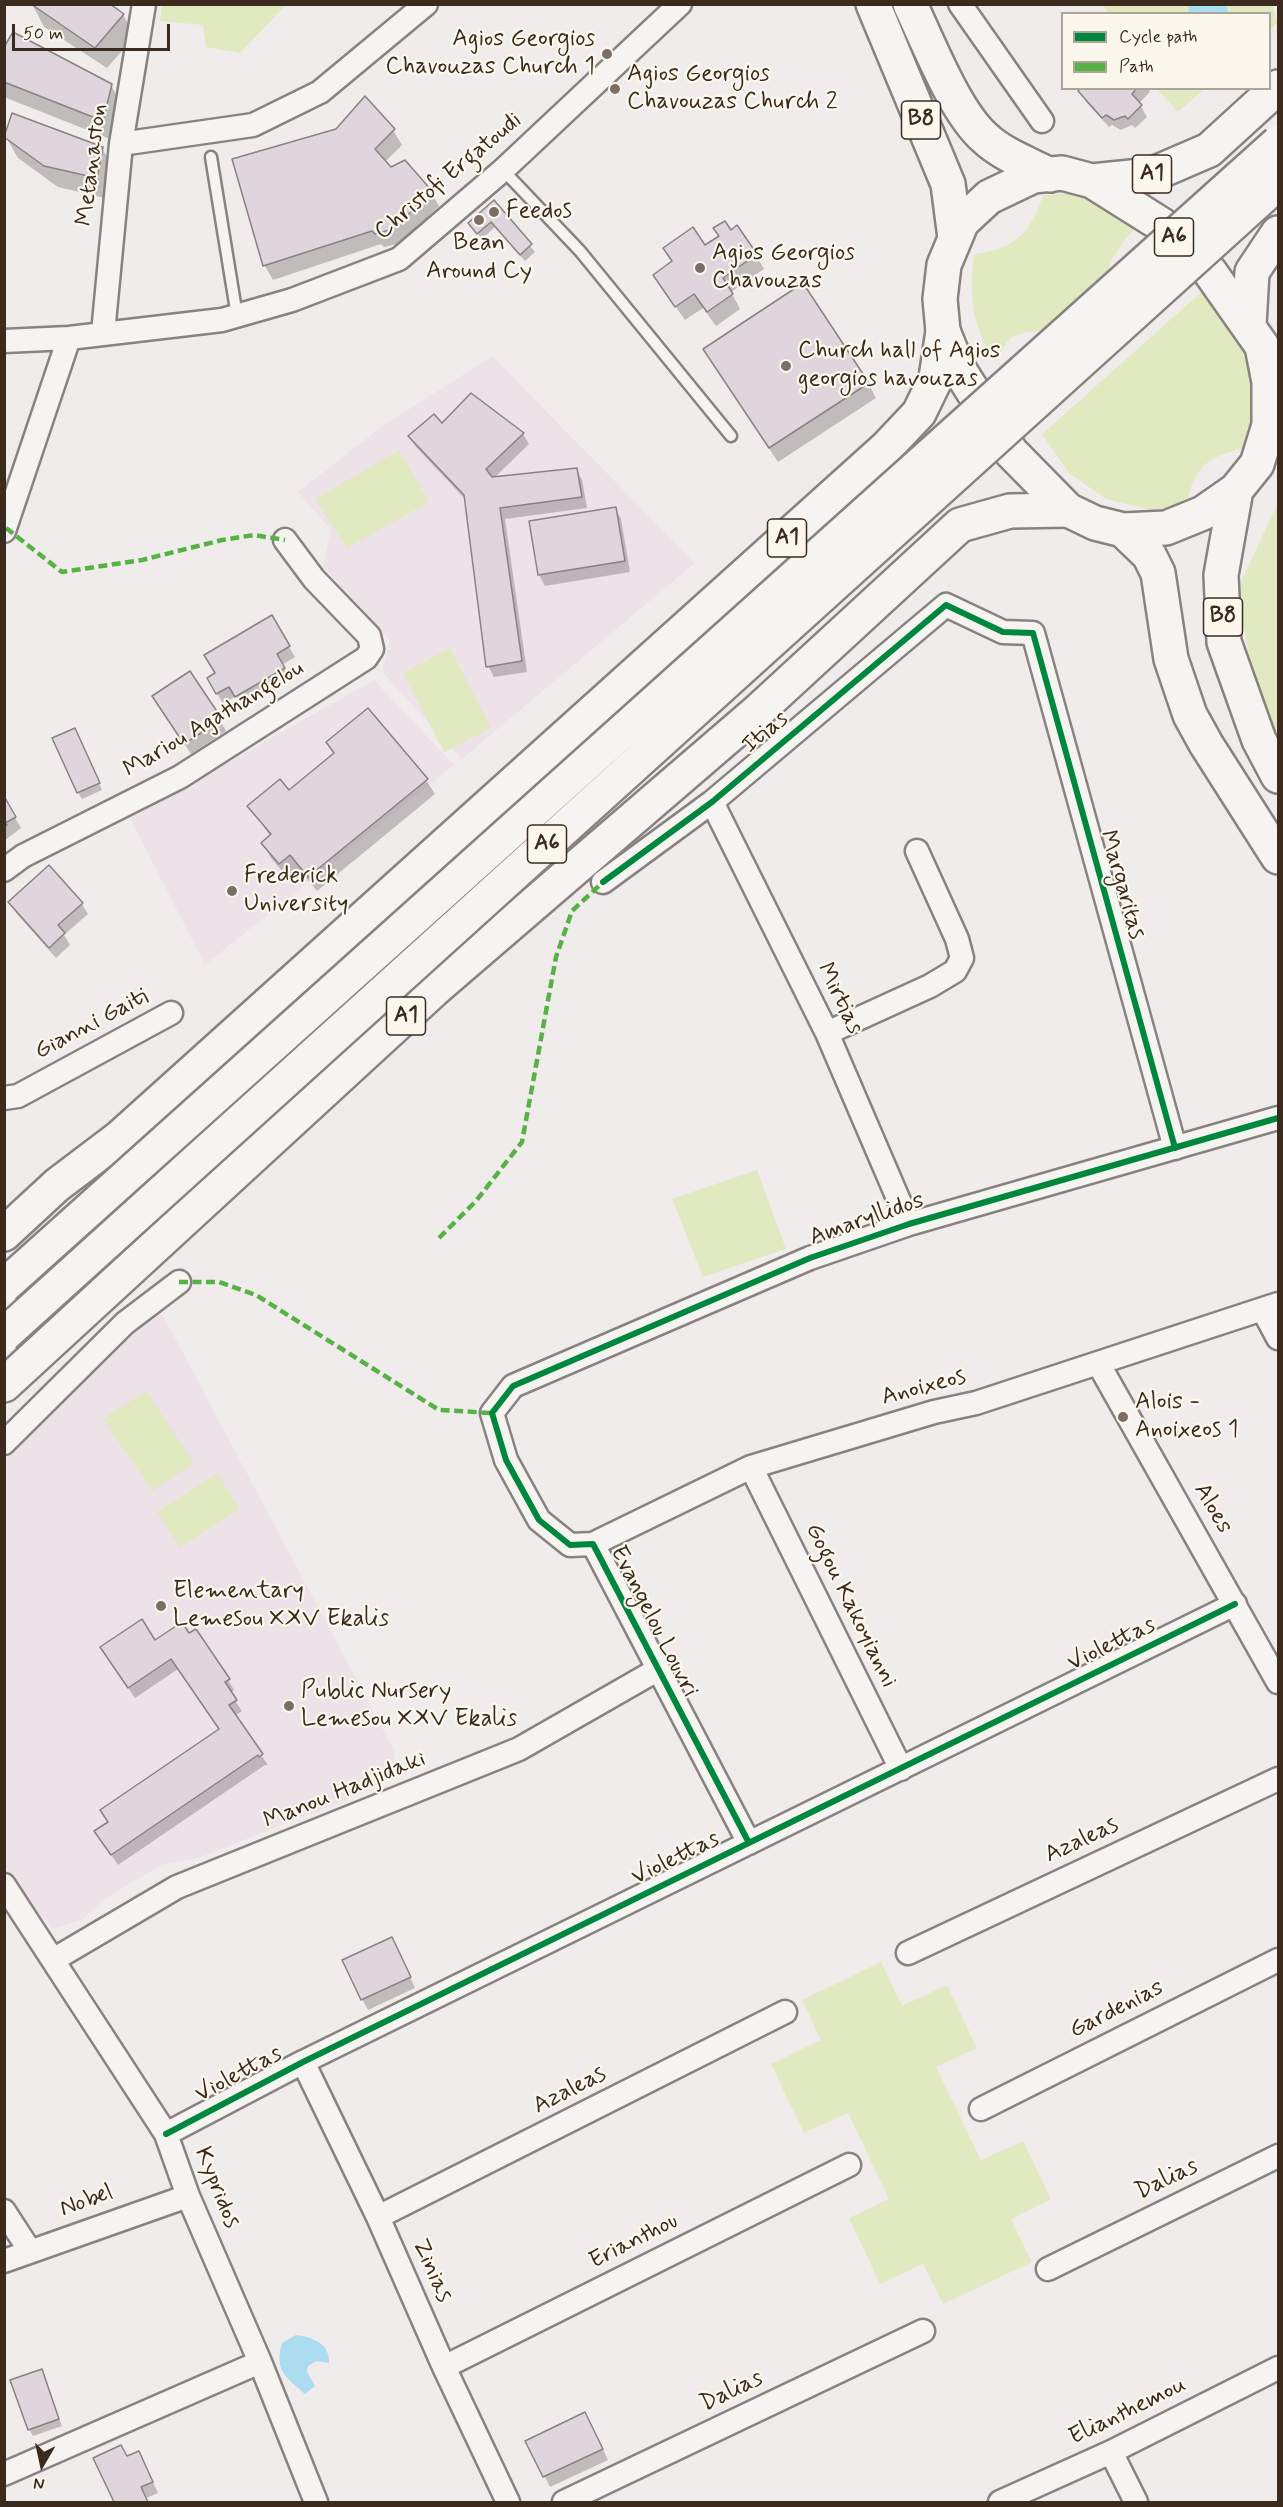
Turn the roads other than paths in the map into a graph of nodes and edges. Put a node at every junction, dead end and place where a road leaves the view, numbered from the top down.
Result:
1 (144, 4) edge
2 (426, 4) edge
3 (873, 4) edge
4 (910, 4) edge
5 (960, 4) edge
6 (674, 7) edge
7 (1278, 87) edge
8 (1042, 121) dead end
9 (1278, 143) edge
10 (121, 144) junction
11 (211, 157) dead end
12 (503, 170) junction
13 (1050, 175) junction
14 (1092, 181) junction
15 (1278, 183) edge
16 (1278, 233) edge
17 (955, 238) junction
18 (237, 316) junction
19 (1249, 325) junction
20 (943, 331) junction
21 (103, 333) junction
22 (69, 338) junction
23 (4, 341) edge
24 (1079, 342) junction
25 (731, 436) dead end
26 (1236, 490) junction
27 (1068, 510) junction
28 (5, 529) edge
29 (1123, 530) junction
30 (285, 540) dead end
31 (1033, 633) joint
32 (1278, 776) edge
33 (711, 802) junction
34 (917, 851) dead end
35 (1278, 857) edge
36 (4, 870) edge
37 (603, 882) dead end
38 (171, 1012) dead end
39 (827, 1033) junction
40 (4, 1098) edge
41 (1278, 1118) edge
42 (1175, 1148) junction
43 (57, 1185) junction
44 (909, 1224) junction
45 (4, 1234) edge
46 (4, 1241) edge
47 (179, 1282) dead end
48 (4, 1286) edge
49 (1271, 1307) edge
50 (63, 1332) junction
51 (4, 1335) edge
52 (1278, 1338) edge
53 (1098, 1363) junction
54 (4, 1374) edge
55 (4, 1385) edge
56 (492, 1413) joint
57 (4, 1443) edge
58 (751, 1467) junction
59 (593, 1544) junction
60 (1235, 1604) junction
61 (657, 1670) junction
62 (1278, 1682) edge
63 (901, 1769) junction
64 (1278, 1779) edge
65 (749, 1844) junction
66 (4, 1885) edge
67 (908, 1953) dead end
68 (53, 1960) junction
69 (1278, 1960) edge
70 (785, 2012) dead end
71 (303, 2062) junction
72 (981, 2109) dead end
73 (166, 2134) junction
74 (1278, 2156) edge
75 (849, 2165) dead end
76 (188, 2196) junction
77 (4, 2211) edge
78 (378, 2217) junction
79 (30, 2251) junction
80 (4, 2261) edge
81 (1048, 2269) dead end
82 (924, 2331) dead end
83 (260, 2362) junction
84 (444, 2367) junction
85 (1278, 2368) edge
86 (1111, 2451) junction
87 (4, 2474) edge
88 (316, 2502) edge
89 (508, 2502) edge
90 (564, 2502) edge
91 (1000, 2502) edge
92 (1136, 2502) edge

1 - 10 street, Metanaston
2 - 10 street
3 - 17 main road, B8
4 - 13 main road, B8
5 - 8 street
6 - 12 street, Christofi Ergatoudi
7 - 14 main road, A1
9 - 24 main road, A6, bridge
10 - 21 street, Metanaston
11 - 18 lane
12 - 18 street, Christofi Ergatoudi
12 - 25 lane
13 - 14 main road, B8
13 - 17 main road, B8
14 - 19 main road, B8
15 - 24 main road, A6, bridge
16 - 19 main road
17 - 20 main road, B8
18 - 21 street, Christofi Ergatoudi
19 - 26 main road, B8
20 - 27 main road, B8
20 - 43 main road, A1
21 - 22 street, Christofi Ergatoudi
22 - 23 street, Christofi Ergatoudi
22 - 28 street
24 - 48 main road, A6, bridge
24 - 51 main road, A6, bridge
26 - 29 main road, B8
26 - 32 main road, B8
27 - 29 main road, B8
27 - 50 main road, A1
29 - 35 main road, B8
30 - 36 street, Mariou Agathangelou
31 - 33 street, Itias
31 - 42 street, Margaritas
33 - 37 street, Itias
33 - 39 street, Mirtias
34 - 39 street
38 - 40 street, Gianni Gaiti
39 - 44 street, Mirtias
41 - 42 street, Amaryllidos
42 - 44 street, Amaryllidos
43 - 45 main road
43 - 46 main road
44 - 56 street, Amaryllidos
47 - 57 street
49 - 52 street
49 - 53 street, Anoixeos
50 - 54 main road
50 - 55 main road
53 - 58 street, Anoixeos
53 - 60 street, Aloes
56 - 59 street, Evangelou Louvri
58 - 59 street, Anoixeos
58 - 63 street, Gogou Kakoyianni
59 - 61 street, Evangelou Louvri
60 - 62 street, Aloes
60 - 63 street, Violettas
61 - 65 street, Evangelou Louvri
61 - 68 street, Manou Hadjidaki
63 - 65 street, Violettas
64 - 67 street, Azaleas
65 - 71 street, Violettas
66 - 68 street, Kypridos
68 - 73 street, Kypridos
69 - 72 street, Gardenias
70 - 78 street, Azaleas
71 - 73 street, Violettas
71 - 78 street, Zinias
73 - 76 street, Kypridos
74 - 81 street, Dalias
75 - 84 street, Erianthou
76 - 79 street, Nobel
76 - 83 street, Kypridos
77 - 79 street
78 - 84 street, Zinias
79 - 80 street, Nobel
82 - 90 street, Dalias
83 - 87 street
83 - 88 street, Kypridos
84 - 89 street, Zinias
85 - 86 street, Elianthemou
86 - 91 street, Elianthemou
86 - 92 street

